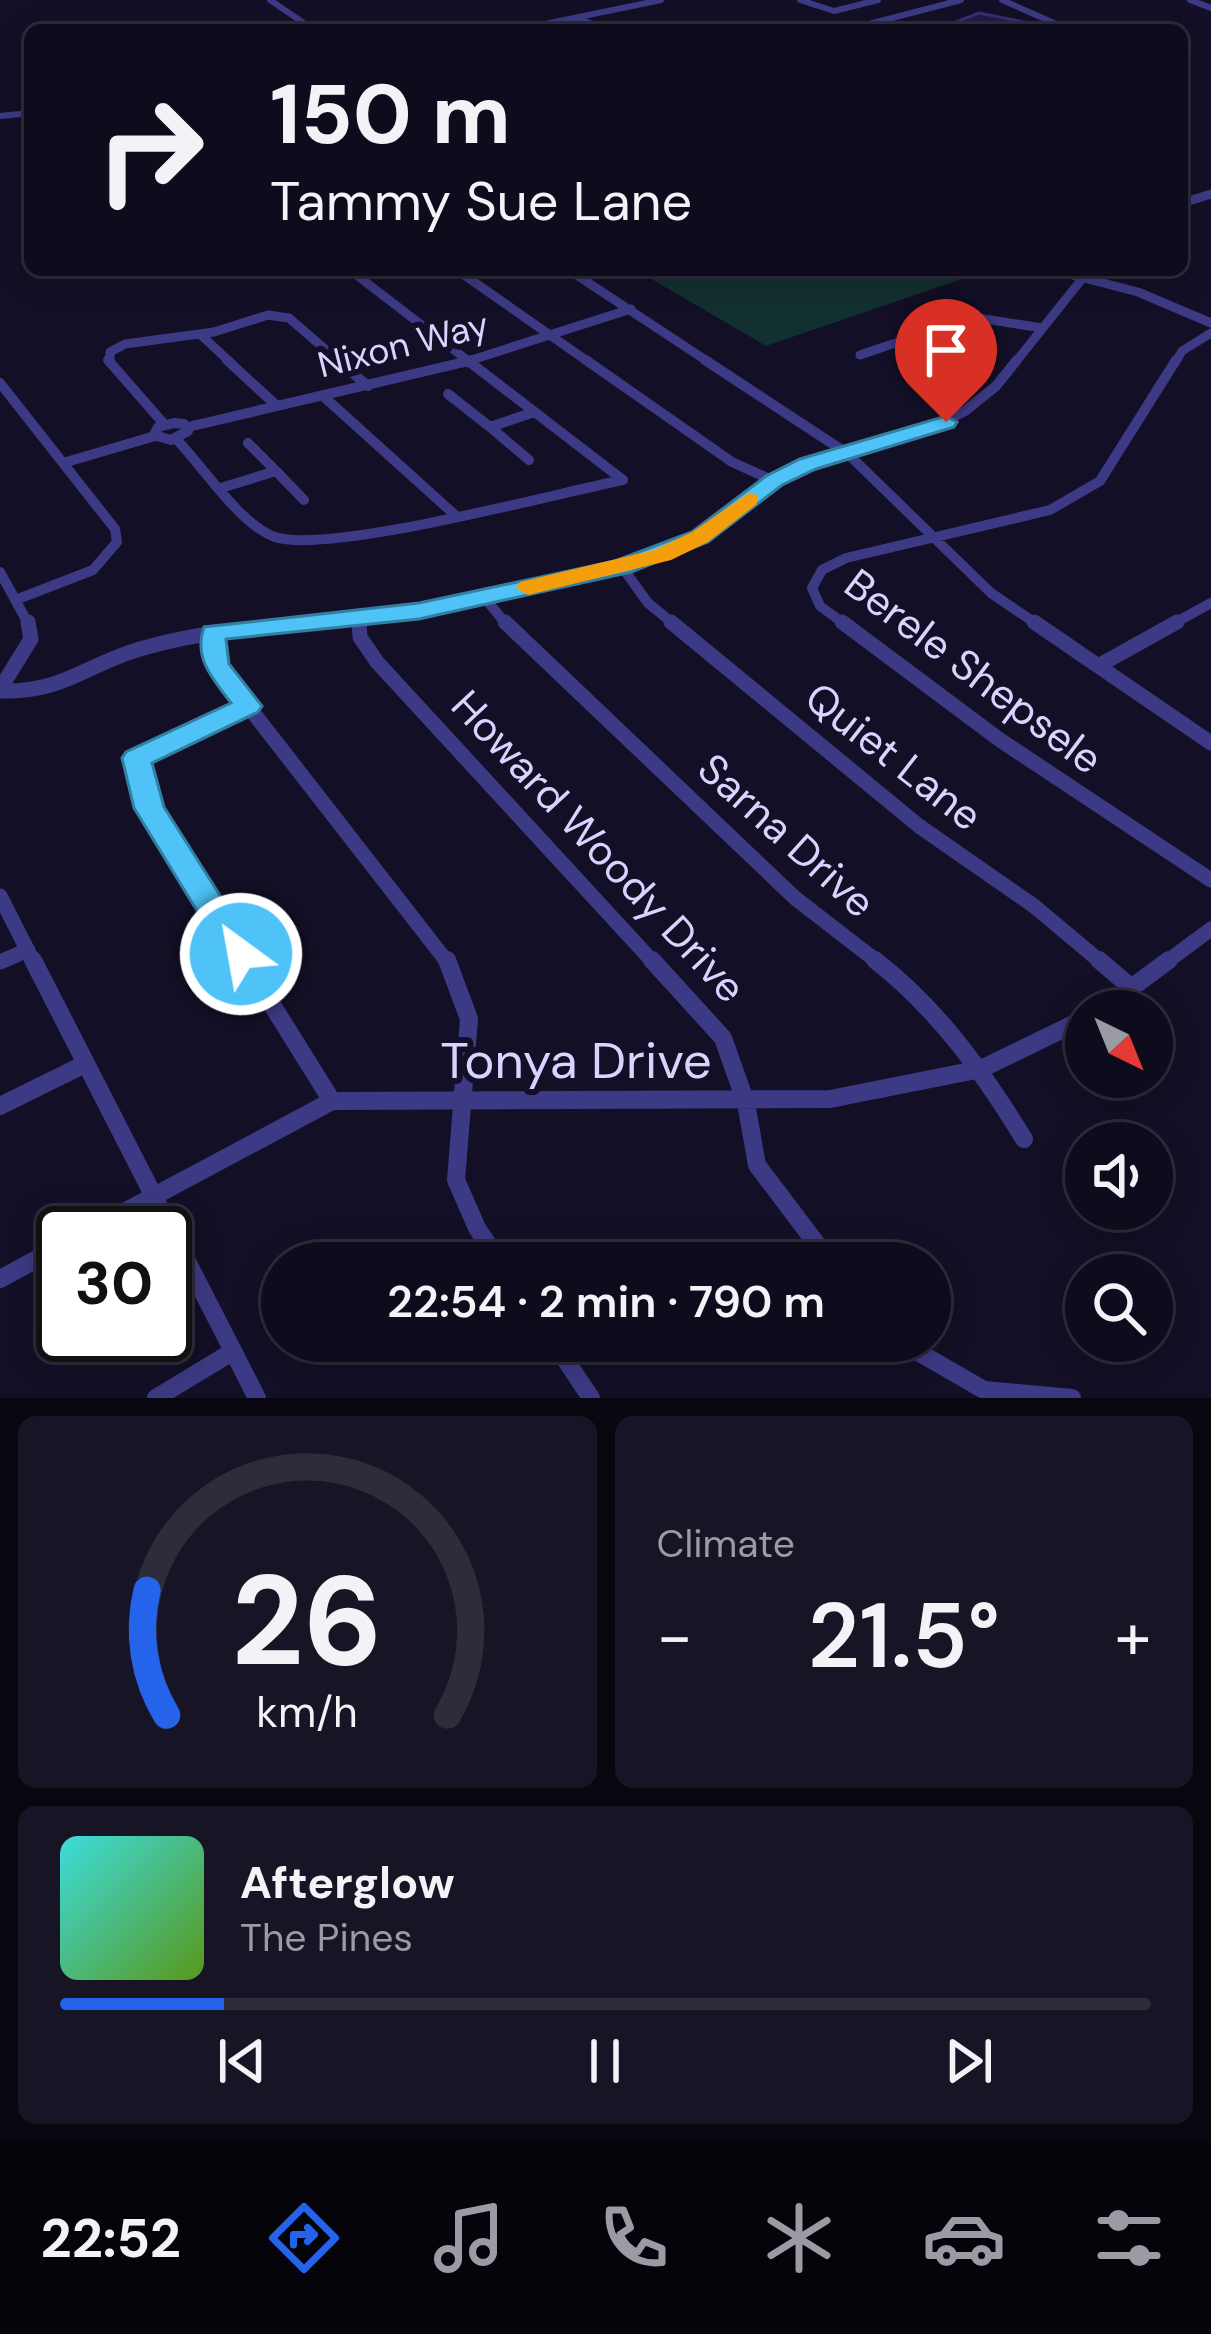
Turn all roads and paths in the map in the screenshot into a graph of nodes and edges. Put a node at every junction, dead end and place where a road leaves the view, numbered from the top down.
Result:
1 (270, 0) edge
2 (661, 0) edge
3 (800, 0) edge
4 (878, 0) edge
5 (961, 0) edge
6 (1002, 0) edge
7 (1190, 0) edge
8 (1211, 8) edge
9 (577, 18) junction
10 (305, 24) edge
11 (546, 24) edge
12 (592, 24) edge
13 (869, 24) edge
14 (1056, 24) edge
15 (358, 276) edge
16 (466, 276) edge
17 (578, 276) edge
18 (1084, 276) edge
19 (1092, 276) edge
20 (632, 310) junction
21 (1042, 328) junction
22 (1211, 328) edge
23 (201, 335) junction
24 (550, 335) junction
25 (860, 355) dead end
26 (469, 362) junction
27 (0, 383) edge
28 (368, 386) junction
29 (448, 394) dead end
30 (323, 395) junction
31 (277, 406) junction
32 (534, 412) junction
33 (164, 424) junction
34 (188, 427) junction
35 (490, 427) junction
36 (155, 436) junction
37 (176, 439) junction
38 (248, 443) dead end
39 (848, 454) junction
40 (529, 460) dead end
41 (595, 461) junction
42 (63, 463) junction
43 (276, 471) junction
44 (774, 481) junction
45 (224, 487) junction
46 (578, 488) junction
47 (304, 500) dead end
48 (455, 515) junction
49 (931, 538) junction
50 (622, 567) junction
51 (0, 572) edge
52 (484, 597) junction
53 (18, 599) junction
54 (1211, 603) edge
55 (359, 617) junction
56 (213, 632) junction
57 (1098, 666) junction
58 (0, 690) edge
59 (248, 706) junction
60 (1211, 743) edge
61 (1211, 880) edge
62 (0, 896) edge
63 (1211, 929) edge
64 (28, 950) junction
65 (0, 962) edge
66 (1133, 989) joint
67 (1065, 1028) edge
68 (83, 1065) junction
69 (981, 1070) junction
70 (332, 1101) junction
71 (461, 1102) junction
72 (746, 1103) junction
73 (0, 1106) edge
74 (1024, 1139) dead end
75 (155, 1195) junction
76 (135, 1206) edge
77 (486, 1242) edge
78 (815, 1242) edge
79 (36, 1260) edge
80 (0, 1280) edge
81 (232, 1352) junction
82 (567, 1362) edge
83 (935, 1362) edge
84 (156, 1398) edge
85 (256, 1398) edge
86 (591, 1398) edge
87 (1072, 1398) edge

1 - 10 street
2 - 9 street
3 - 4 street
5 - 13 street
6 - 14 street
7 - 8 street
9 - 11 street
9 - 12 street
15 - 26 street
16 - 24 street
17 - 20 street
18 - 21 street
19 - 22 street
20 - 24 street, Nixon Way
20 - 39 street
21 - 25 street
21 - 39 street
22 - 49 street
23 - 28 street
23 - 31 street
23 - 33 street
24 - 26 street, Nixon Way
24 - 44 street
26 - 28 street, Nixon Way
26 - 32 street
27 - 42 street
28 - 30 street, Nixon Way
29 - 35 street
30 - 31 street, Nixon Way
30 - 48 street
31 - 34 street, Nixon Way
32 - 35 street
32 - 41 street
33 - 34 street
33 - 36 street
34 - 37 street
35 - 40 street
36 - 37 street
36 - 42 street
37 - 45 street
38 - 43 street
39 - 44 street
39 - 49 street
41 - 46 street
41 - 46 street
42 - 53 street
43 - 45 street
43 - 47 street
44 - 50 street
45 - 48 street
46 - 48 street
49 - 57 street
49 - 61 street, Berele Shepsele
50 - 52 street
50 - 66 street, Quiet Lane
51 - 53 street
52 - 55 street
52 - 69 street, Sarna Drive
53 - 58 street
54 - 57 street
55 - 56 street
55 - 72 street, Howard Woody Drive
56 - 58 street
56 - 59 street
57 - 60 street
59 - 70 street
59 - 71 street
62 - 64 street
63 - 66 street
64 - 65 street
64 - 68 street
67 - 69 street, Tonya Drive
68 - 73 street
68 - 75 street
69 - 72 street, Tonya Drive
69 - 74 street, Sarna Drive
70 - 71 street, Tonya Drive
70 - 75 street, Tonya Drive
71 - 72 street, Tonya Drive
71 - 77 street
72 - 78 street, Howard Woody Drive
75 - 76 street, Tonya Drive
75 - 81 street
79 - 80 street
81 - 84 street
81 - 85 street
82 - 86 street
83 - 87 street

